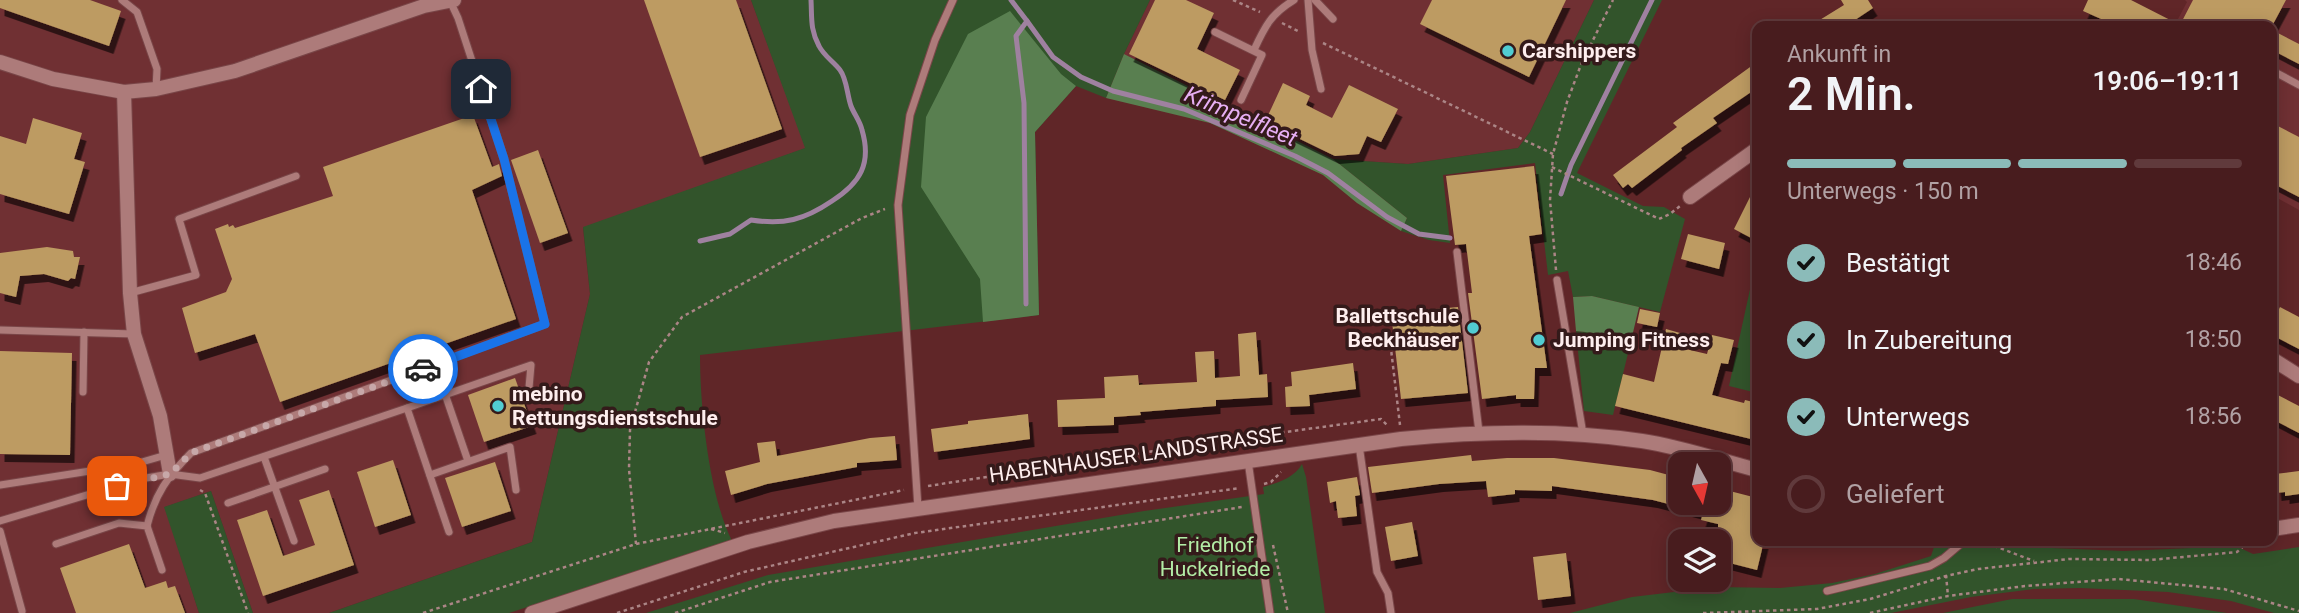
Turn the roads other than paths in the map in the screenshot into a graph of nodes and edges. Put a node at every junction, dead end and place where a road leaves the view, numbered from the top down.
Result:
1 (120, 0) edge
2 (452, 0) edge
3 (953, 0) edge
4 (1294, 0) edge
5 (1308, 0) edge
6 (1315, 0) edge
7 (1333, 19) dead end
8 (1215, 32) dead end
9 (1254, 50) junction
10 (0, 62) edge
11 (2277, 73) edge
12 (2299, 85) edge
13 (156, 89) junction
14 (1321, 89) dead end
15 (124, 92) junction
16 (1241, 100) dead end
17 (1752, 153) edge
18 (296, 176) dead end
19 (1690, 197) road end
20 (1457, 252) dead end
21 (1558, 280) road end
22 (130, 293) junction
23 (0, 330) edge
24 (84, 332) junction
25 (134, 334) junction
26 (2277, 362) edge
27 (2299, 376) edge
28 (83, 392) dead end
29 (445, 394) junction
30 (528, 399) dead end
31 (407, 408) junction
32 (1479, 432) junction
33 (1583, 434) junction
34 (1358, 444) junction
35 (166, 455) junction
36 (264, 457) junction
37 (1248, 460) junction
38 (468, 461) junction
39 (325, 469) dead end
40 (1752, 469) edge
41 (170, 474) junction
42 (430, 475) junction
43 (0, 485) edge
44 (275, 488) junction
45 (516, 490) dead end
46 (228, 503) dead end
47 (918, 508) junction
48 (0, 521) edge
49 (2299, 525) edge
50 (147, 526) junction
51 (2277, 528) edge
52 (0, 531) edge
53 (449, 532) dead end
54 (294, 541) dead end
55 (56, 544) dead end
56 (1958, 546) edge
57 (163, 569) dead end
58 (1827, 591) dead end
59 (23, 611) dead end
60 (532, 613) edge
61 (1270, 613) edge
62 (1391, 613) edge

1 - 13 lane
2 - 13 street
2 - 41 lane
3 - 47 lane
4 - 9 lane
5 - 14 lane
6 - 7 lane
8 - 9 lane
9 - 16 lane
10 - 15 street
11 - 12 lane
13 - 15 street
15 - 22 street
17 - 19 street
18 - 22 lane
20 - 32 lane
21 - 33 lane
22 - 25 street
23 - 24 lane
24 - 25 lane
24 - 28 lane
25 - 35 street
26 - 27 street
29 - 30 lane
29 - 31 lane
29 - 38 lane
31 - 36 lane
31 - 42 lane
32 - 33 street, HABENHAUSER LANDSTRASSE
32 - 34 street, HABENHAUSER LANDSTRASSE
33 - 40 street, HABENHAUSER LANDSTRASSE
34 - 37 street, HABENHAUSER LANDSTRASSE
34 - 62 lane
35 - 41 street
35 - 43 lane
36 - 41 lane
36 - 44 lane
37 - 47 street, HABENHAUSER LANDSTRASSE
37 - 61 lane
38 - 42 lane
38 - 45 lane
39 - 44 lane
41 - 48 lane
41 - 50 lane
42 - 53 lane
44 - 46 lane
44 - 54 lane
47 - 60 street, HABENHAUSER LANDSTRASSE
49 - 51 street
50 - 55 lane
50 - 57 lane
52 - 59 lane
56 - 58 lane

